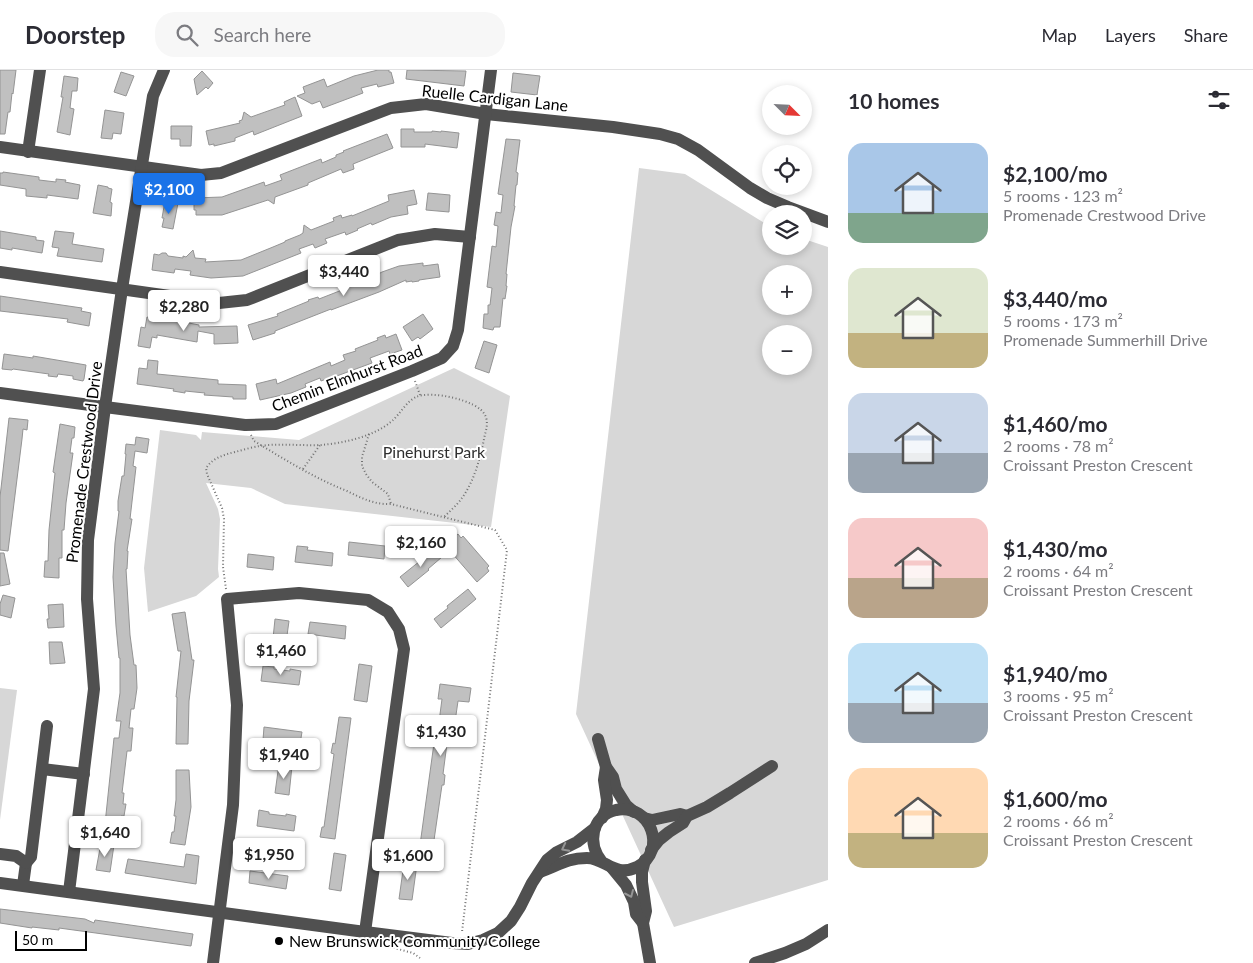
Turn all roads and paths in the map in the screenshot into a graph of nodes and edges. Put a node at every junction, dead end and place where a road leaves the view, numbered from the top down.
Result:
1 (40, 70) edge
2 (164, 70) edge
3 (491, 70) edge
4 (486, 114) junction
5 (0, 147) edge
6 (28, 152) junction
7 (142, 166) junction
8 (828, 222) edge
9 (470, 237) junction
10 (0, 272) edge
11 (122, 289) junction
12 (412, 371) junction
13 (0, 393) edge
14 (421, 396) junction
15 (105, 408) junction
16 (370, 434) junction
17 (320, 445) junction
18 (261, 446) junction
19 (302, 470) junction
20 (391, 504) junction
21 (444, 517) junction
22 (227, 599) junction
23 (47, 726) dead end
24 (598, 739) dead end
25 (772, 766) dead end
26 (606, 767) junction
27 (42, 769) junction
28 (84, 774) junction
29 (639, 815) junction
30 (687, 816) junction
31 (598, 823) junction
32 (0, 854) edge
33 (648, 855) junction
34 (26, 863) junction
35 (607, 865) junction
36 (540, 872) junction
37 (0, 883) edge
38 (24, 885) junction
39 (69, 892) junction
40 (219, 912) junction
41 (643, 923) junction
42 (828, 930) edge
43 (364, 932) junction
44 (462, 937) dead end
45 (213, 963) edge
46 (650, 963) edge
47 (755, 963) edge

1 - 6 street
2 - 7 street, Promenade Crestwood Drive
3 - 4 street, Chemin Elmhurst Road
4 - 7 street, Ruelle Cardigan Lane
4 - 8 street, Ruelle Cardigan Lane
4 - 9 street, Chemin Elmhurst Road
5 - 6 street, Ruelle Cardigan Lane
6 - 7 street, Ruelle Cardigan Lane
7 - 11 street, Promenade Crestwood Drive
9 - 11 street
9 - 12 street, Chemin Elmhurst Road
10 - 11 street
11 - 15 street, Promenade Crestwood Drive
12 - 14 path
12 - 15 street, Chemin Elmhurst Road
13 - 15 street, Chemin Elmhurst Road
14 - 16 path
14 - 21 path
15 - 28 street, Promenade Crestwood Drive
16 - 17 path
16 - 20 path
17 - 18 path
17 - 19 path
18 - 19 path
18 - 22 path
19 - 20 path
20 - 21 path
21 - 44 path
22 - 40 street
22 - 43 street
23 - 27 street
24 - 26 street
25 - 30 street
26 - 29 street
26 - 31 street
27 - 28 street
27 - 34 street
28 - 39 street, Promenade Crestwood Drive
29 - 30 street
29 - 31 street
29 - 33 street
30 - 33 street
31 - 35 street
31 -> 36 street
32 - 34 street
33 - 35 street
33 - 41 street
34 - 38 street
35 - 36 street
35 -> 41 street
36 - 43 street
37 - 38 street
38 - 39 street
39 - 40 street
40 - 43 street
40 - 45 street
41 - 46 street
42 - 47 street

